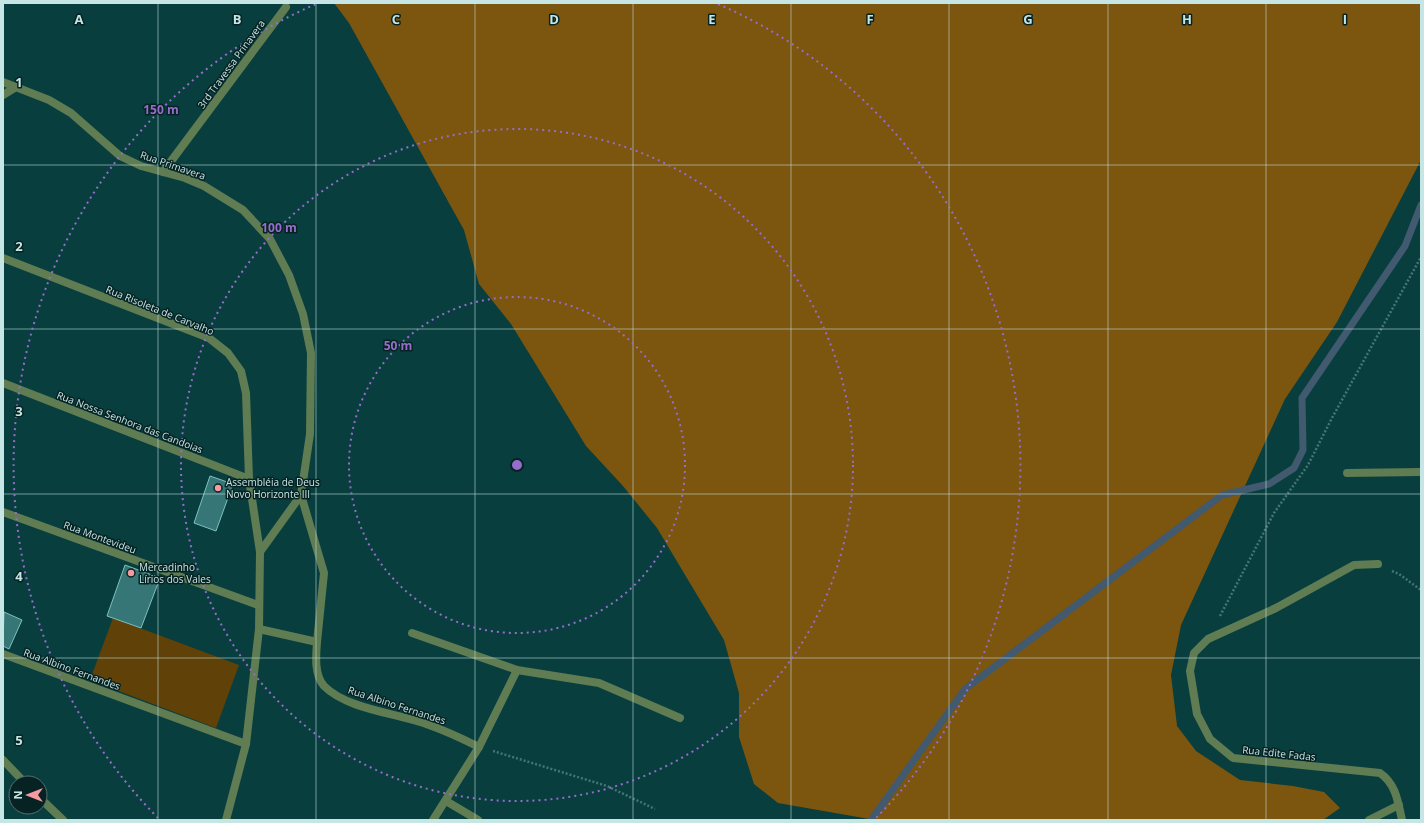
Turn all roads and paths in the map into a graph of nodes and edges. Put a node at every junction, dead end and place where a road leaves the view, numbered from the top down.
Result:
1 (286, 6) dead end
2 (3, 82) edge
3 (16, 87) junction
4 (3, 94) edge
5 (163, 172) junction
6 (1421, 257) edge
7 (3, 258) edge
8 (3, 383) edge
9 (1421, 472) edge
10 (1347, 473) dead end
11 (249, 478) junction
12 (301, 495) junction
13 (3, 512) edge
14 (260, 552) junction
15 (1378, 564) joint
16 (1421, 590) edge
17 (258, 605) junction
18 (259, 629) junction
19 (412, 633) dead end
20 (1208, 639) junction
21 (317, 642) junction
22 (3, 654) edge
23 (518, 670) junction
24 (680, 718) dead end
25 (246, 744) junction
26 (479, 747) junction
27 (3, 760) edge
28 (17, 775) edge
29 (446, 801) junction
30 (1399, 805) junction
31 (48, 806) edge
32 (654, 808) dead end
33 (63, 820) edge
34 (226, 820) edge
35 (433, 820) edge
36 (478, 820) edge
37 (1369, 820) edge
38 (1402, 820) edge

1 - 5 street, 3rd Travessa Prinavera
2 - 3 street, Rua Primavera
3 - 4 street
3 - 5 street, Rua Primavera
5 - 12 street, Rua Primavera
6 - 20 path
7 - 11 street, Rua Risoleta de Carvalho
8 - 11 street, Rua Nossa Senhora das Candoias
9 - 10 street
11 - 14 street, Rua Risoleta de Carvalho
12 - 14 street, Rua Primavera
12 - 21 street, Rua Primavera
13 - 17 street, Rua Montevideu
14 - 17 street
15 - 16 path
15 - 20 street, Rua Edite Fadas
17 - 18 street
18 - 21 street
18 - 25 street
19 - 23 street
20 - 30 street, Rua Edite Fadas
21 - 26 street, Rua Albino Fernandes
22 - 25 street, Rua Albino Fernandes
23 - 24 street
23 - 26 street
25 - 34 street
26 - 29 street
26 - 32 path
27 - 28 street
29 - 35 street
29 - 36 street
30 - 37 street
30 - 38 street, Rua Edite Fadas
31 - 33 street

